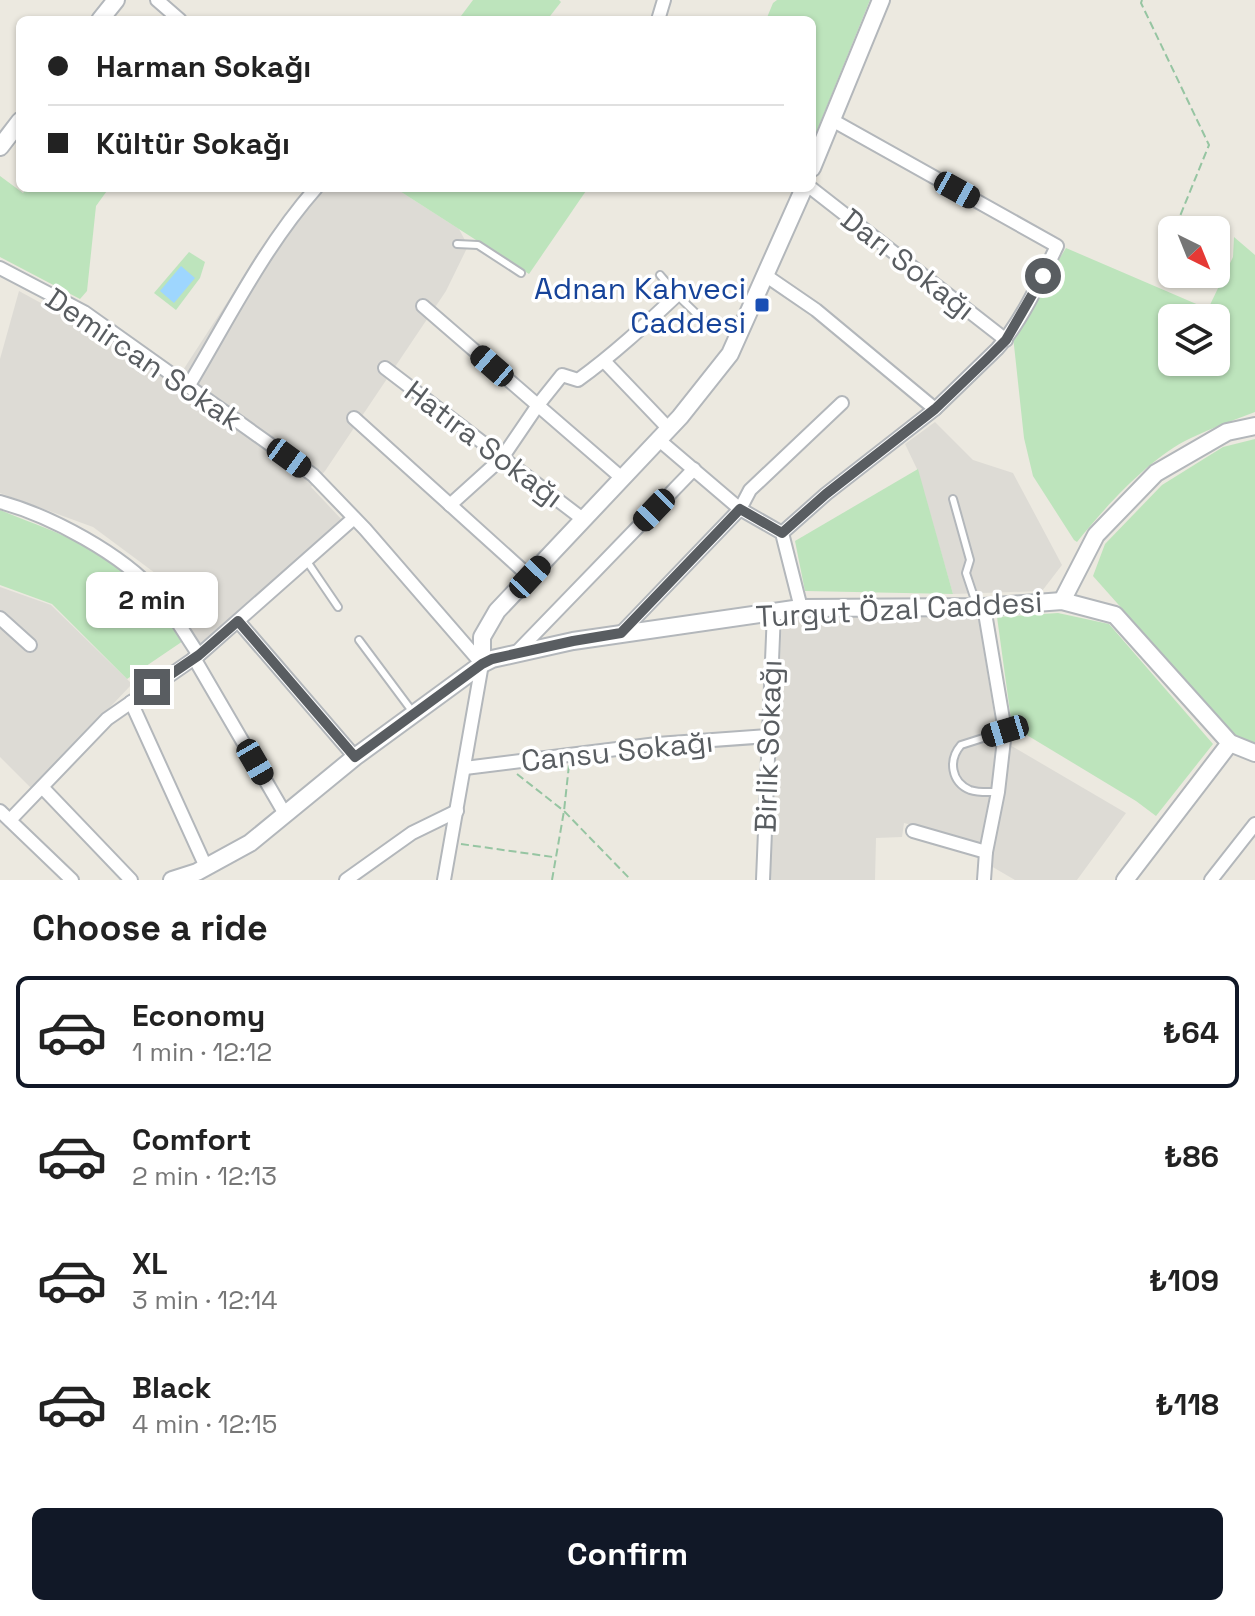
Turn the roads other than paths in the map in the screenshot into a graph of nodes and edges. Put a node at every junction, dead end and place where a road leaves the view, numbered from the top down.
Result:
1 (116, 0) edge
2 (157, 0) edge
3 (881, 0) edge
4 (103, 16) edge
5 (175, 16) edge
6 (832, 120) junction
7 (16, 126) edge
8 (0, 147) edge
9 (816, 158) edge
10 (312, 192) edge
11 (802, 192) edge
12 (816, 192) edge
13 (457, 244) dead end
14 (0, 268) edge
15 (521, 273) dead end
16 (660, 275) dead end
17 (765, 275) junction
18 (677, 295) junction
19 (423, 306) dead end
20 (704, 321) dead end
21 (1006, 340) junction
22 (604, 361) junction
23 (385, 368) dead end
24 (189, 385) junction
25 (842, 403) dead end
26 (538, 405) junction
27 (935, 409) junction
28 (354, 418) dead end
29 (1255, 426) edge
30 (664, 434) junction
31 (502, 458) junction
32 (694, 469) junction
33 (623, 479) junction
34 (953, 499) dead end
35 (0, 502) edge
36 (450, 505) junction
37 (740, 509) junction
38 (354, 518) junction
39 (584, 520) junction
40 (782, 533) junction
41 (306, 560) junction
42 (530, 577) junction
43 (1062, 601) junction
44 (338, 607) dead end
45 (980, 607) junction
46 (801, 608) junction
47 (774, 612) junction
48 (0, 618) edge
49 (238, 621) junction
50 (621, 633) junction
51 (359, 640) dead end
52 (30, 645) dead end
53 (514, 654) junction
54 (196, 656) junction
55 (482, 664) junction
56 (131, 702) junction
57 (415, 714) junction
58 (1005, 731) junction
59 (769, 736) junction
60 (1230, 743) junction
61 (1255, 753) edge
62 (355, 757) junction
63 (465, 768) junction
64 (42, 787) junction
65 (998, 792) junction
66 (457, 811) junction
67 (285, 814) junction
68 (5, 815) edge
69 (1255, 824) edge
70 (913, 831) dead end
71 (986, 852) junction
72 (201, 873) edge
73 (72, 880) edge
74 (131, 880) edge
75 (172, 880) edge
76 (346, 880) edge
77 (444, 880) edge
78 (763, 880) edge
79 (984, 880) edge
80 (1125, 880) edge
81 (1211, 880) edge

1 - 4 street
2 - 5 street
3 - 6 street
6 - 9 street
6 - 21 street
7 - 8 street
10 - 24 street
11 - 17 street
12 - 21 street, Darı Sokağı
13 - 15 lane
14 - 24 street, Demircan Sokak
16 - 18 lane
17 - 27 street
17 - 30 street
18 - 20 lane
18 - 22 street
19 - 26 street
21 - 27 street
22 - 26 street
22 - 30 street
23 - 31 street, Hatıra Sokağı
24 - 38 street, Demircan Sokak
25 - 37 street
26 - 31 street
26 - 33 street
27 - 40 street
28 - 36 street
29 - 43 street
30 - 32 street
30 - 33 street
31 - 36 street
31 - 39 street, Hatıra Sokağı
32 - 37 street
32 - 53 street
33 - 39 street
34 - 45 lane
35 - 54 street
36 - 42 street
37 - 40 street
37 - 50 street
38 - 41 street
38 - 55 street, Demircan Sokak
39 - 42 street
40 - 46 street
41 - 44 lane
41 - 49 street
42 - 55 street
43 - 45 street, Turgut Özal Caddesi
43 - 60 street, Turgut Özal Caddesi
45 - 46 street, Turgut Özal Caddesi
45 - 58 street
46 - 47 street, Turgut Özal Caddesi
47 - 50 street, Turgut Özal Caddesi
47 - 59 street, Birlik Sokağı
48 - 52 street
49 - 54 street
49 - 62 street
50 - 53 street, Turgut Özal Caddesi
51 - 57 lane
53 - 55 street, Turgut Özal Caddesi
54 - 56 street
54 - 67 street
55 - 57 street, Turgut Özal Caddesi
55 - 63 street
56 - 64 street
56 - 72 street
57 - 62 street, Turgut Özal Caddesi
58 - 65 street
58 - 65 lane
59 - 63 street, Cansu Sokağı
59 - 78 street, Birlik Sokağı
60 - 61 street, Turgut Özal Caddesi
60 - 80 street
62 - 67 street, Turgut Özal Caddesi
63 - 66 street
64 - 68 street
64 - 74 street
65 - 71 street
66 - 76 street
66 - 77 street
67 - 72 street, Turgut Özal Caddesi
68 - 73 street
69 - 81 street
70 - 71 street
71 - 79 street
72 - 75 street, Turgut Özal Caddesi

